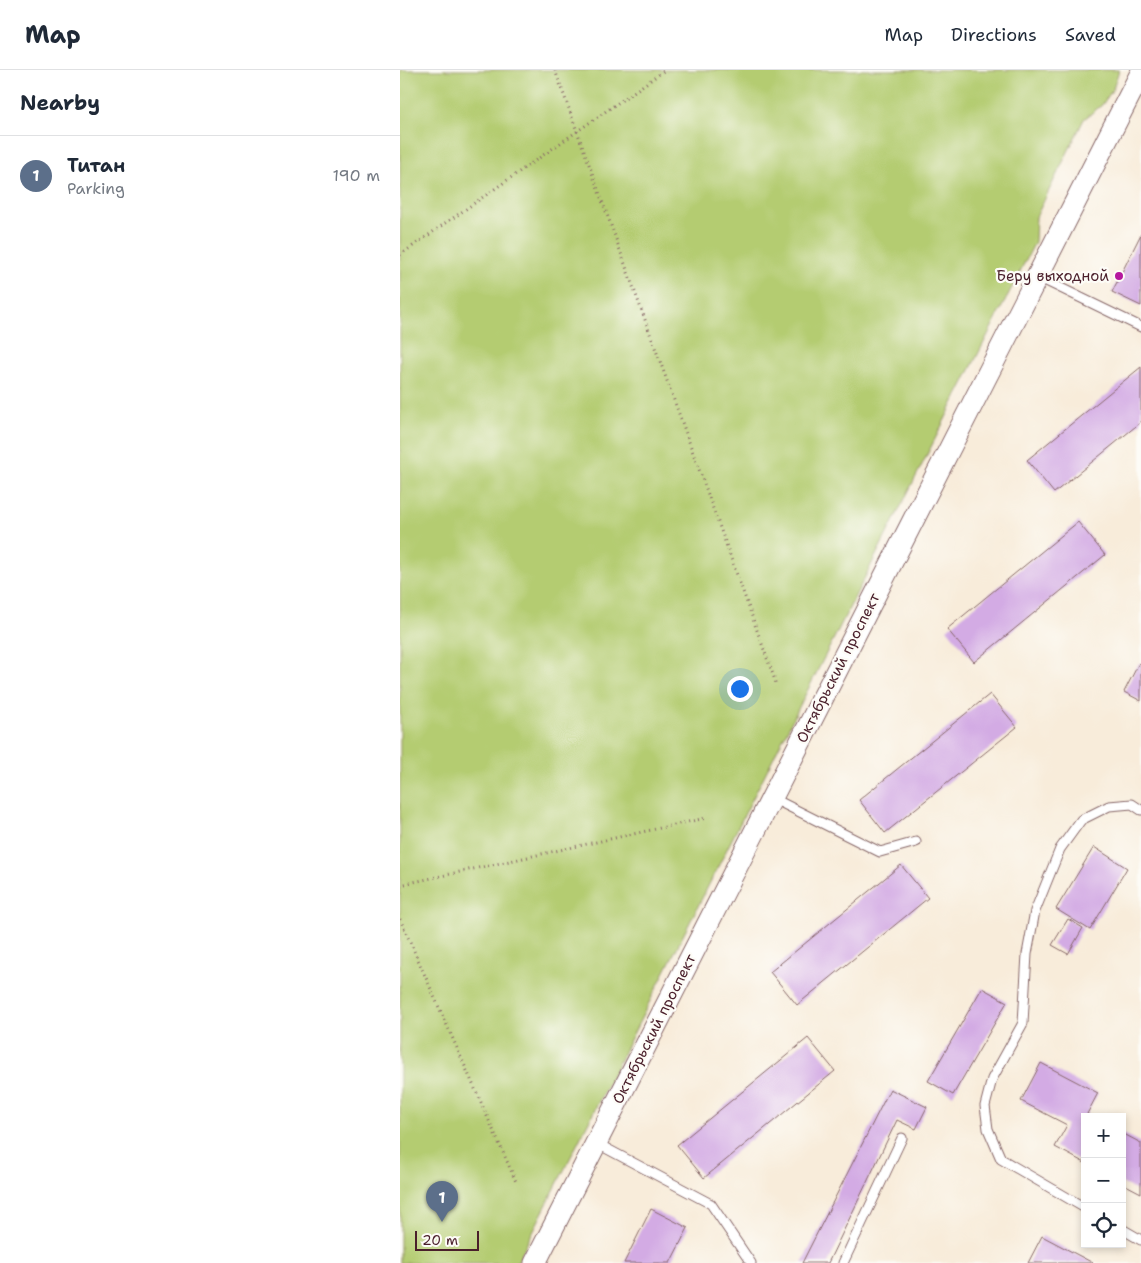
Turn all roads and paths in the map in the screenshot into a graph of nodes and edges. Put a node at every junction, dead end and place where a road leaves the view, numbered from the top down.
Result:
1 (555, 70) edge
2 (665, 70) edge
3 (1141, 73) edge
4 (577, 130) junction
5 (400, 255) edge
6 (1038, 276) junction
7 (1141, 327) edge
8 (776, 683) dead end
9 (772, 798) junction
10 (1141, 810) edge
11 (706, 818) dead end
12 (916, 842) dead end
13 (400, 885) edge
14 (400, 919) edge
15 (902, 1138) dead end
16 (596, 1143) junction
17 (517, 1184) dead end
18 (1081, 1206) edge
19 (1126, 1232) edge
20 (1141, 1240) edge
21 (535, 1263) edge
22 (751, 1263) edge
23 (844, 1263) edge

1 - 4 path
2 - 4 path
3 - 6 street, Октябрьский проспект
4 - 5 path
4 - 8 path
6 - 7 lane
6 - 9 street, Октябрьский проспект
9 - 12 lane
9 - 16 street, Октябрьский проспект
10 - 18 lane
11 - 13 path
14 - 17 path
15 - 23 lane
16 - 21 street, Октябрьский проспект
16 - 22 lane
19 - 20 lane

